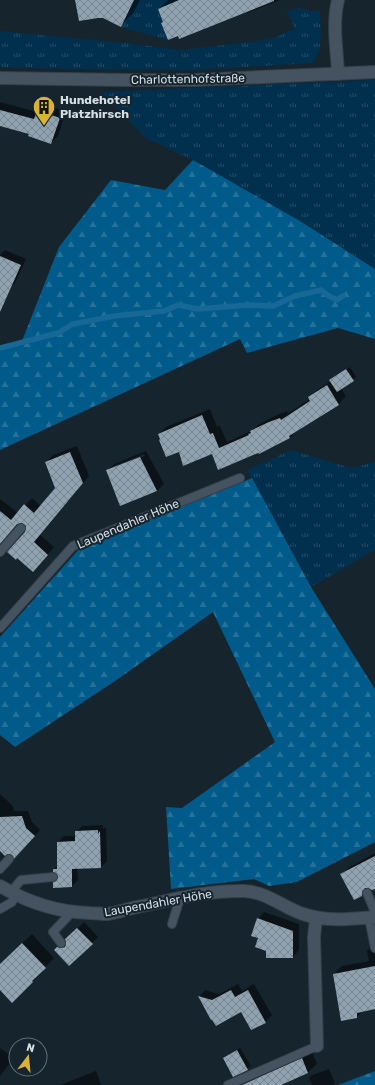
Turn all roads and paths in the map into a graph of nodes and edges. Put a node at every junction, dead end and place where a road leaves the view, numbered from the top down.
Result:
1 (338, 0) edge
2 (375, 72) edge
3 (338, 74) junction
4 (0, 78) edge
5 (240, 478) dead end
6 (21, 528) dead end
7 (0, 552) edge
8 (0, 628) edge
9 (9, 859) dead end
10 (0, 869) edge
11 (53, 877) dead end
12 (0, 886) edge
13 (367, 893) dead end
14 (14, 894) junction
15 (180, 898) junction
16 (0, 909) edge
17 (72, 912) junction
18 (373, 915) edge
19 (316, 918) junction
20 (172, 924) dead end
21 (61, 943) dead end
22 (375, 948) edge
23 (316, 1046) joint
24 (228, 1085) edge

1 - 3 street
2 - 3 street, Charlottenhofstraße
3 - 4 street, Charlottenhofstraße
5 - 8 lane, Laupendahler Höhe
6 - 7 lane
9 - 10 lane
11 - 14 lane
12 - 14 street, Laupendahler Höhe
13 - 18 lane
14 - 16 lane
14 - 17 street, Laupendahler Höhe
15 - 17 street, Laupendahler Höhe
15 - 19 street, Laupendahler Höhe
15 - 20 lane
17 - 21 lane
18 - 19 street, Laupendahler Höhe
18 - 22 lane
19 - 23 street
23 - 24 lane

